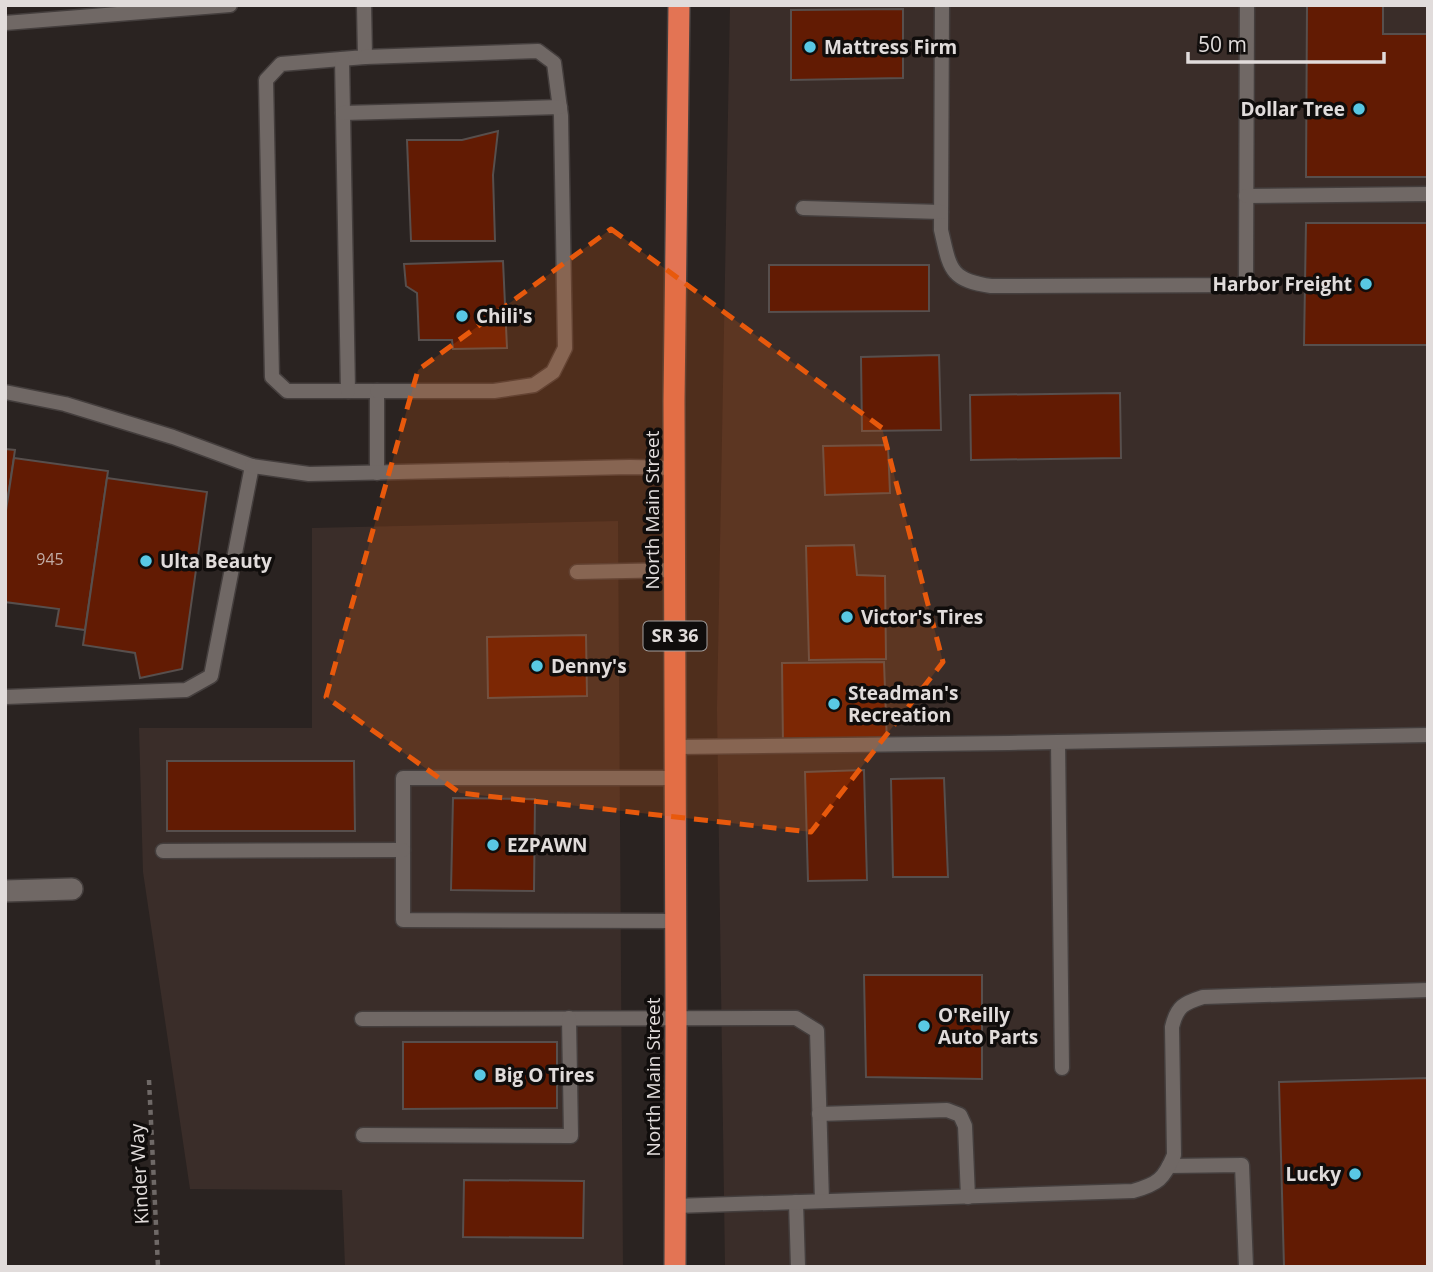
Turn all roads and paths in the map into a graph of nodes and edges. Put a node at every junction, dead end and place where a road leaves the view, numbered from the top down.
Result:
1 (232, 5) edge
2 (364, 5) edge
3 (678, 5) edge
4 (942, 5) edge
5 (1247, 5) edge
6 (5, 23) edge
7 (365, 57) junction
8 (342, 59) junction
9 (560, 107) junction
10 (343, 113) junction
11 (1428, 194) edge
12 (1246, 196) junction
13 (803, 208) dead end
14 (942, 212) junction
15 (348, 391) junction
16 (377, 391) junction
17 (5, 392) edge
18 (253, 466) junction
19 (674, 468) junction
20 (377, 473) junction
21 (675, 570) junction
22 (577, 572) dead end
23 (5, 697) edge
24 (1428, 735) edge
25 (1058, 742) junction
26 (676, 747) junction
27 (675, 778) junction
28 (403, 850) junction
29 (163, 851) dead end
30 (72, 889) dead end
31 (5, 891) edge
32 (676, 921) junction
33 (1428, 990) edge
34 (676, 1017) junction
35 (362, 1018) dead end
36 (569, 1018) junction
37 (1062, 1069) dead end
38 (149, 1080) dead end
39 (819, 1114) junction
40 (363, 1135) dead end
41 (1170, 1166) junction
42 (968, 1197) junction
43 (822, 1201) junction
44 (796, 1202) junction
45 (675, 1206) junction
46 (158, 1267) edge
47 (675, 1267) edge
48 (798, 1267) edge
49 (1246, 1267) edge

1 - 6 lane
2 - 7 lane
3 - 19 highway, North Main Street / SR 36
4 - 14 lane
5 - 12 lane
7 - 8 lane
7 - 9 lane
8 - 10 lane
8 - 15 lane
9 - 10 lane
9 - 16 lane
10 - 15 lane
11 - 12 lane
12 - 14 lane
13 - 14 lane
15 - 16 lane
16 - 20 lane
17 - 18 lane
18 - 20 lane
18 - 23 lane
19 - 20 lane
19 - 21 highway, North Main Street / SR 36
21 - 22 lane
21 - 26 highway, North Main Street / SR 36
24 - 25 lane
25 - 26 lane
25 - 37 lane
26 - 27 highway, North Main Street / SR 36
27 - 28 lane
27 - 32 highway, North Main Street / SR 36
28 - 29 lane
28 - 32 lane
30 - 31 street
32 - 34 highway, North Main Street / SR 36
33 - 41 lane
34 - 36 lane
34 - 39 lane
34 - 45 highway, North Main Street / SR 36
35 - 36 lane
36 - 40 lane
38 - 46 path, Kinder Way
39 - 42 lane
39 - 43 lane
41 - 42 lane
41 - 49 lane
42 - 43 lane
43 - 44 lane
44 - 45 lane
44 - 48 lane
45 - 47 highway, North Main Street / SR 36

